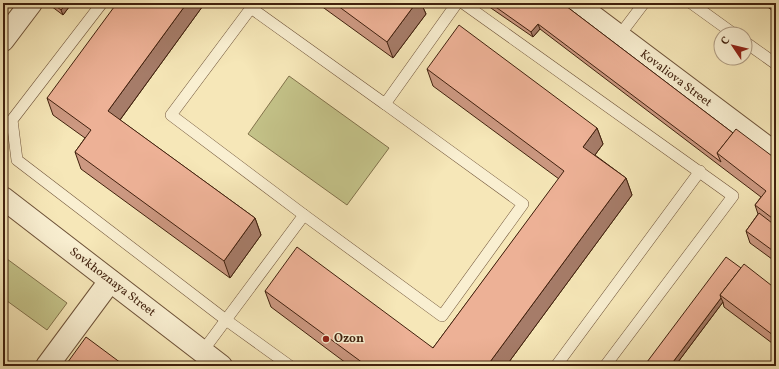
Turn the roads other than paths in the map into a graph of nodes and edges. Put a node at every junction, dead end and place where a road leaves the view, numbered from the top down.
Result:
1 (31, 3) edge
2 (102, 3) edge
3 (458, 3) edge
4 (462, 3) edge
5 (575, 3) edge
6 (644, 3) edge
7 (691, 3) edge
8 (723, 26) edge
9 (619, 36) junction
10 (3, 40) edge
11 (753, 48) edge
12 (776, 64) edge
13 (386, 104) junction
14 (774, 148) edge
15 (700, 171) junction
16 (3, 198) edge
17 (304, 215) junction
18 (110, 281) junction
19 (226, 320) junction
20 (202, 352) junction
21 (47, 366) edge
22 (221, 366) edge
23 (290, 366) edge
24 (556, 366) edge
25 (605, 366) edge

1 - 10 street
2 - 19 lane
3 - 13 lane
4 - 15 lane
5 - 9 street, Kovaliova Street
6 - 9 lane
7 - 8 lane
9 - 14 street, Kovaliova Street
11 - 12 lane
13 - 17 lane
13 - 17 lane
15 - 24 lane
15 - 25 lane
16 - 18 street, Sovkhoznaya Street
17 - 19 lane
18 - 20 street, Sovkhoznaya Street
18 - 21 street
19 - 20 lane
19 - 23 lane
20 - 22 street, Sovkhoznaya Street

